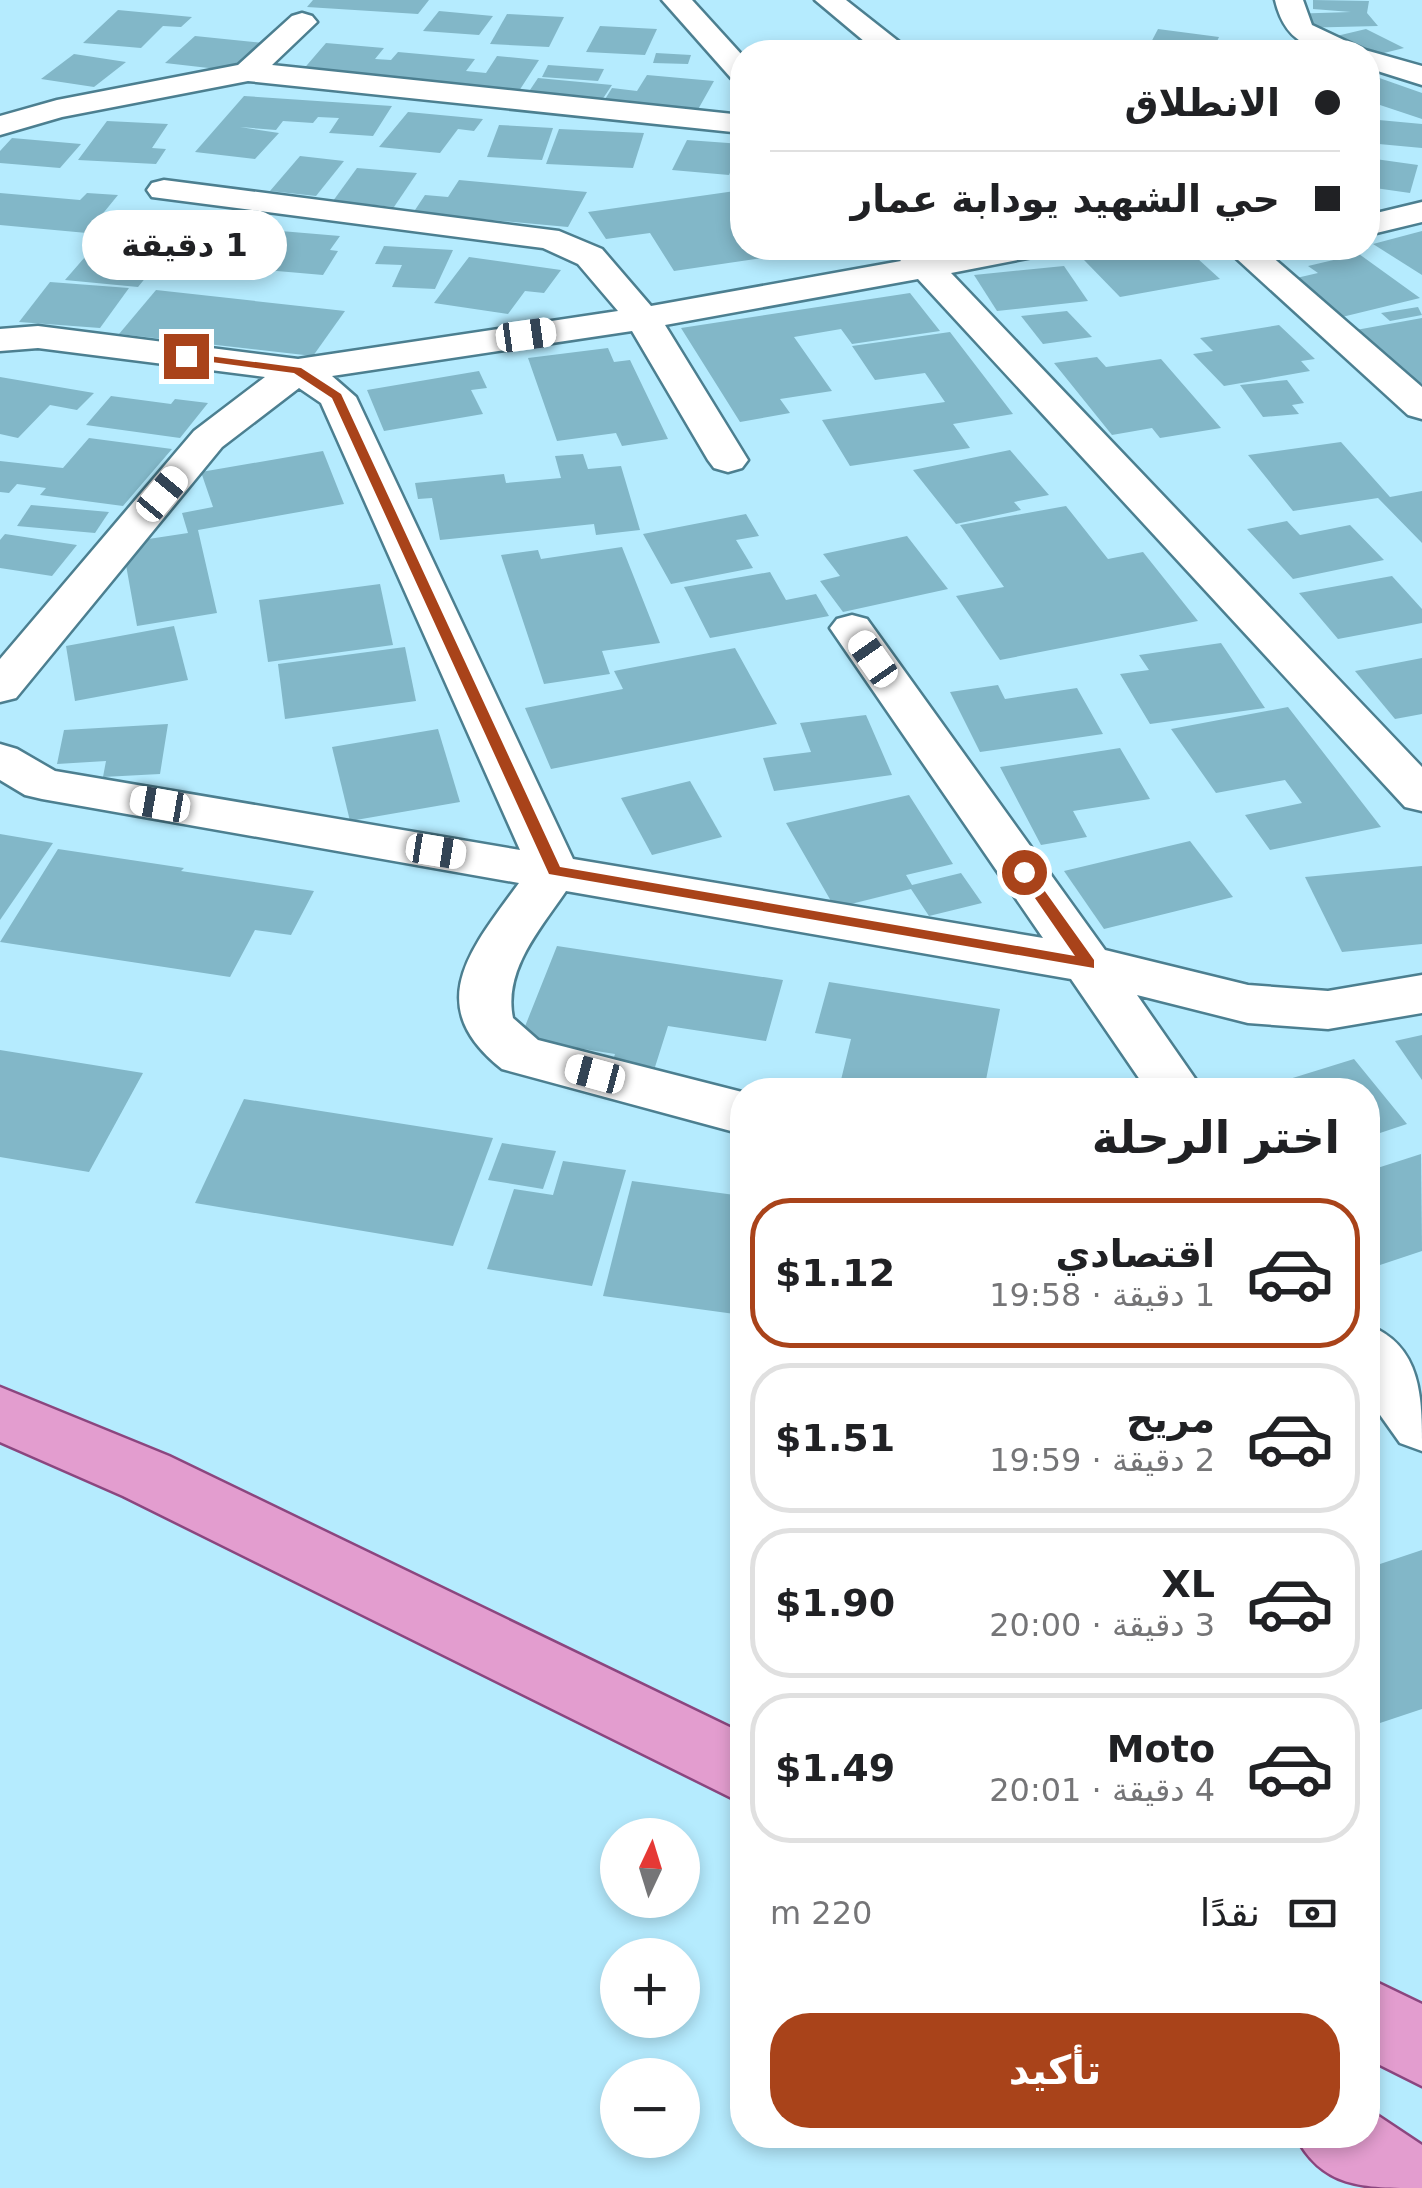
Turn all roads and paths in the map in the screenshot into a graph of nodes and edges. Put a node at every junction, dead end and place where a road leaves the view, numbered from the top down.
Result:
1 (676, 0) edge
2 (829, 0) edge
3 (1289, 0) edge
4 (302, 22) dead end
5 (876, 40) edge
6 (1323, 40) edge
7 (730, 59) edge
8 (1380, 62) edge
9 (248, 72) junction
10 (1422, 76) edge
11 (730, 123) edge
12 (0, 126) edge
13 (164, 190) dead end
14 (1422, 212) edge
15 (1380, 222) edge
16 (909, 260) edge
17 (920, 260) edge
18 (1256, 260) edge
19 (640, 319) junction
20 (12, 347) edge
21 (299, 380) junction
22 (1422, 406) edge
23 (728, 460) dead end
24 (852, 628) dead end
25 (0, 688) edge
26 (0, 758) edge
27 (1422, 796) edge
28 (554, 871) junction
29 (1088, 964) junction
30 (1422, 994) edge
31 (1168, 1078) edge
32 (730, 1110) edge
33 (1380, 1366) edge
34 (0, 1414) edge
35 (1422, 1424) edge
36 (730, 1763) edge
37 (1380, 2024) edge
38 (1422, 2048) edge
39 (1354, 2148) edge
40 (1414, 2188) edge

1 - 7 street
2 - 5 street
3 - 6 street
4 - 9 street
8 - 10 street
9 - 11 street
9 - 12 street
13 - 19 street
14 - 15 street
16 - 19 street
17 - 27 street
18 - 22 street
19 - 21 street
19 - 23 street
20 - 21 street
21 - 25 street
21 - 28 street
24 - 29 street
26 - 28 street
28 - 29 street
28 - 32 street
29 - 30 street
29 - 31 street
33 - 35 street
34 - 36 main road
37 - 38 main road
39 - 40 main road

